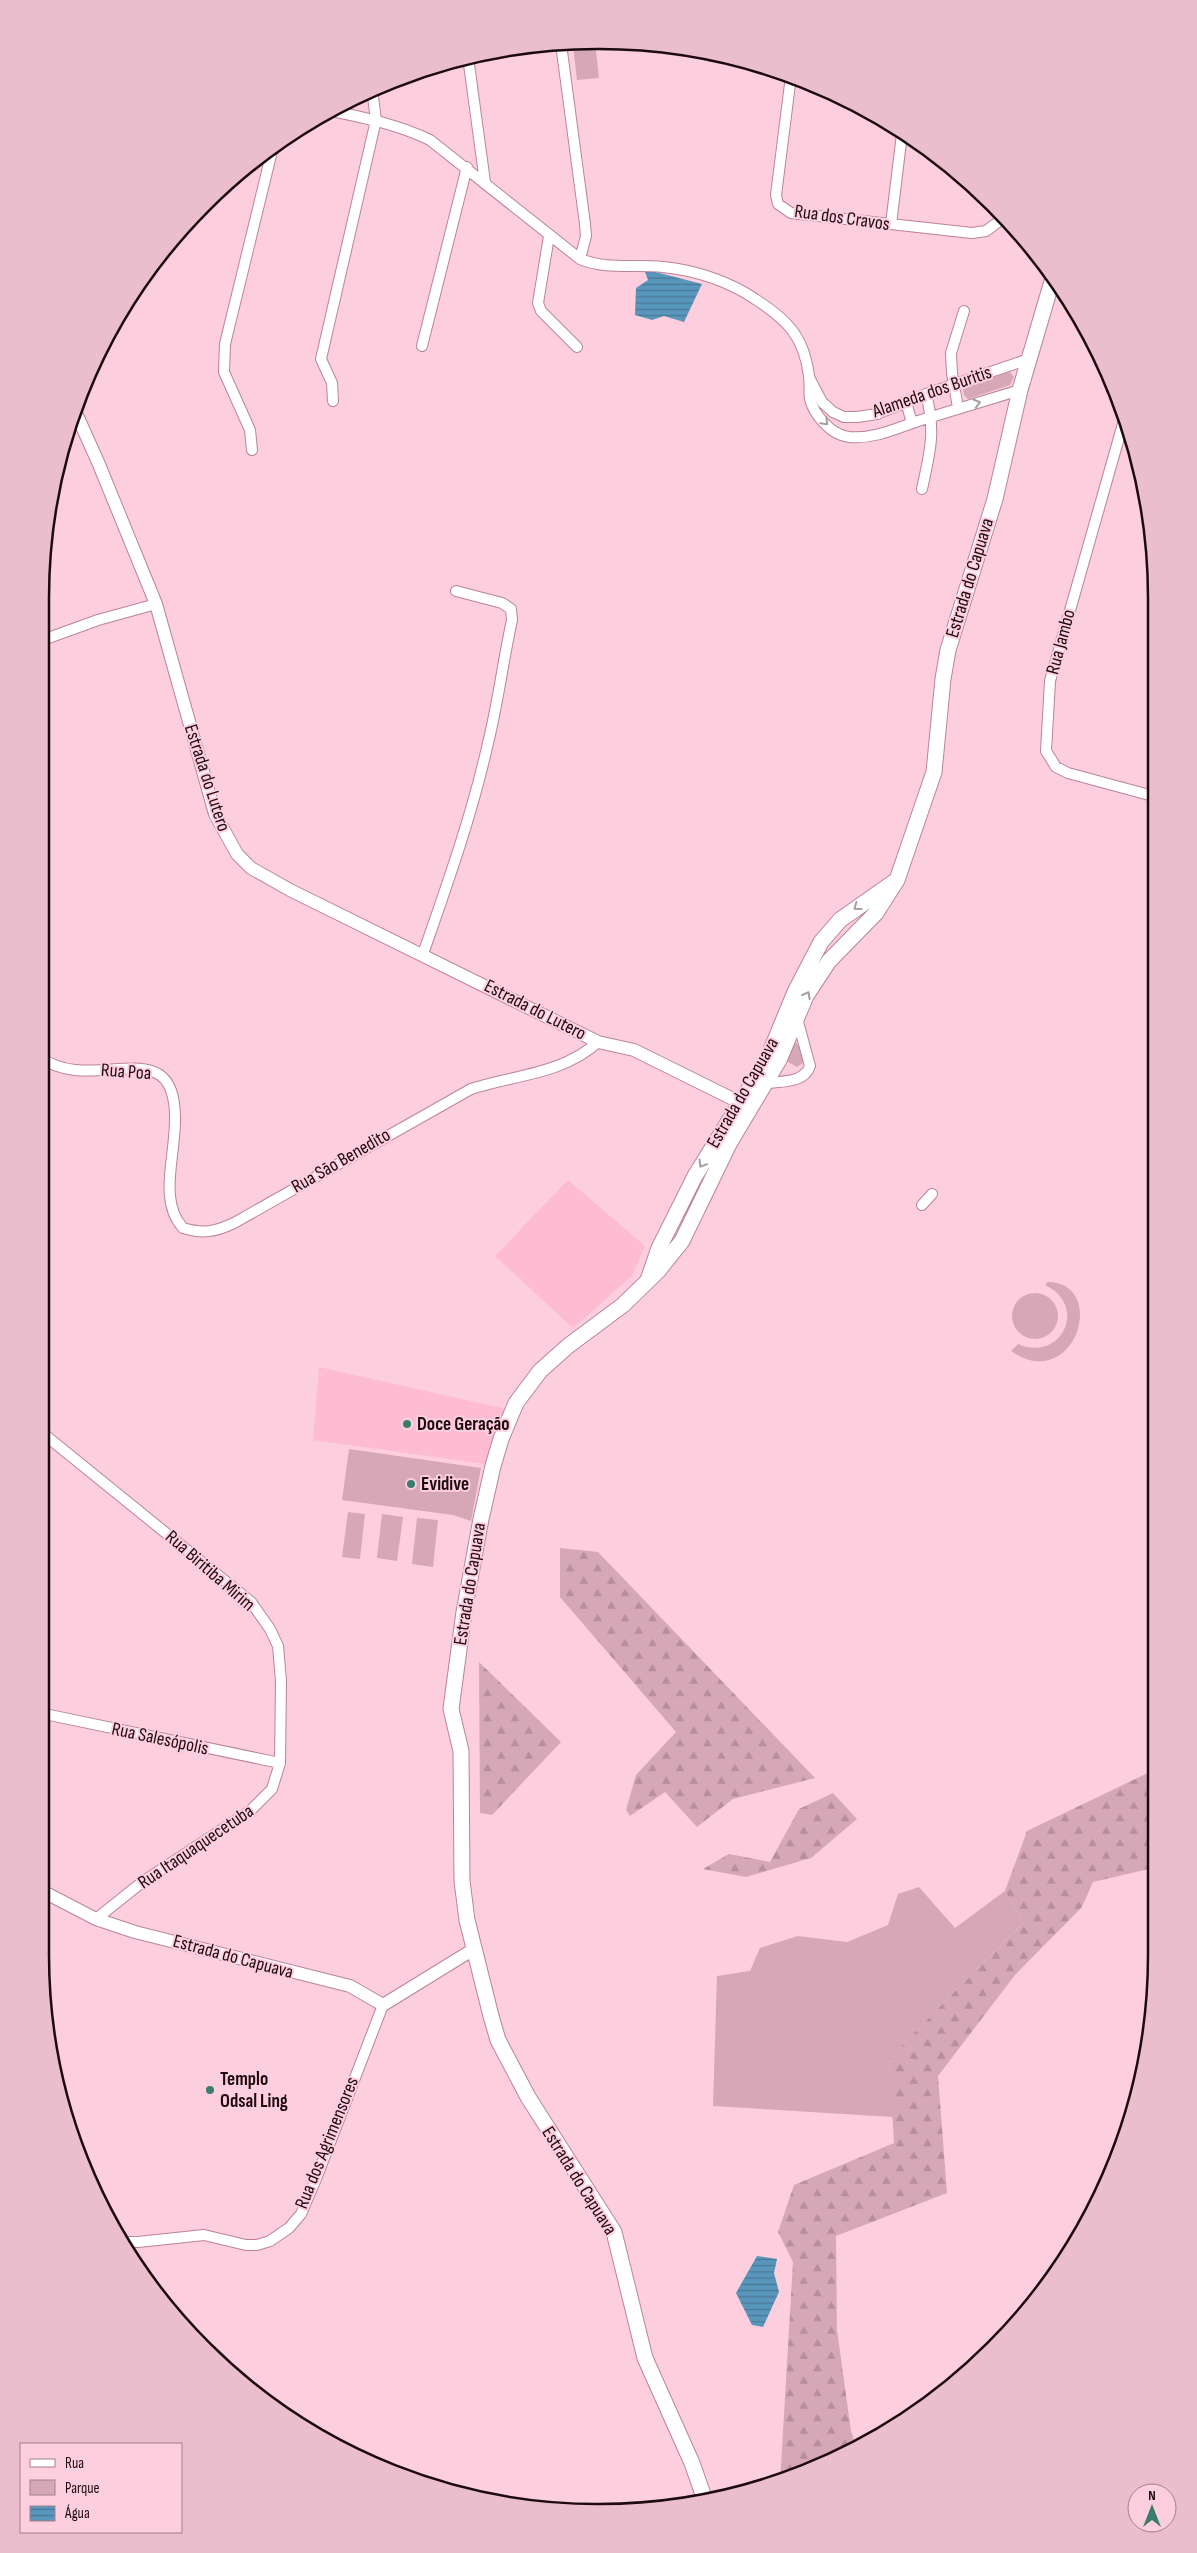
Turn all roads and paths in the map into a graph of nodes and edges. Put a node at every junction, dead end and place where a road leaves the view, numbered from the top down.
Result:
1 (562, 50) edge
2 (469, 64) edge
3 (790, 84) edge
4 (373, 97) edge
5 (341, 113) edge
6 (376, 120) junction
7 (901, 139) edge
8 (270, 157) edge
9 (467, 168) junction
10 (485, 182) junction
11 (998, 222) edge
12 (891, 224) junction
13 (549, 236) junction
14 (580, 259) junction
15 (1051, 286) edge
16 (964, 311) dead end
17 (422, 346) dead end
18 (577, 347) dead end
19 (1029, 359) junction
20 (810, 378) junction
21 (954, 385) junction
22 (1020, 390) junction
23 (926, 394) junction
24 (334, 401) dead end
25 (906, 402) junction
26 (958, 408) junction
27 (932, 417) junction
28 (79, 421) edge
29 (912, 423) junction
30 (1121, 429) edge
31 (252, 450) dead end
32 (922, 489) dead end
33 (456, 591) dead end
34 (156, 604) junction
35 (49, 638) edge
36 (1148, 795) edge
37 (897, 880) junction
38 (828, 933) junction
39 (843, 947) junction
40 (423, 954) junction
41 (797, 1017) junction
42 (598, 1042) junction
43 (49, 1061) edge
44 (767, 1083) junction
45 (737, 1106) junction
46 (176, 1124) joint
47 (932, 1194) dead end
48 (922, 1205) dead end
49 (671, 1224) junction
50 (688, 1232) junction
51 (648, 1280) junction
52 (49, 1438) edge
53 (49, 1715) edge
54 (280, 1763) junction
55 (49, 1895) edge
56 (96, 1920) junction
57 (474, 1950) junction
58 (383, 2005) junction
59 (130, 2242) edge
60 (703, 2494) edge

1 - 14 street
2 - 10 street
3 - 12 street, Rua dos Cravos
4 - 6 street
5 - 6 street
6 - 9 street
6 - 24 street
7 - 12 street
8 - 31 street
9 - 10 street
9 - 17 street
10 - 13 street
11 - 12 street, Rua dos Cravos
13 - 14 street
13 - 18 street
14 - 20 street
15 - 19 main road, Estrada do Capuava
16 - 21 street
19 - 21 street, Alameda dos Buritis
19 - 22 main road, Estrada do Capuava
20 - 25 street, Alameda dos Buritis
20 -> 29 street, Alameda dos Buritis
21 - 23 street, Alameda dos Buritis
21 - 26 street
26 -> 22 street, Alameda dos Buritis
22 - 37 main road, Estrada do Capuava
23 - 25 street, Alameda dos Buritis
23 - 27 street
25 - 29 street
26 - 27 street, Alameda dos Buritis
27 - 29 street, Alameda dos Buritis
27 - 32 street
28 - 34 street, Estrada do Lutero
30 - 36 street, Rua Jambo
33 - 40 street
34 - 35 street
34 - 40 street, Estrada do Lutero
37 -> 38 main road, Estrada do Capuava
37 - 39 main road, Estrada do Capuava
38 - 39 main road
38 - 45 main road, Estrada do Capuava
41 -> 39 main road, Estrada do Capuava
40 - 42 street, Estrada do Lutero
41 - 44 main road, Estrada do Capuava
41 - 44 street
42 - 45 street, Estrada do Lutero
42 - 46 street, Rua São Benedito
43 - 46 street, Rua Poa
44 - 50 main road, Estrada do Capuava
45 -> 49 main road, Estrada do Capuava
47 - 48 street
49 - 50 main road
49 - 51 main road, Estrada do Capuava
50 - 51 main road, Estrada do Capuava
51 - 57 main road, Estrada do Capuava
52 - 54 street, Rua Biritiba Mirim
53 - 54 street, Rua Salesópolis
54 - 56 street, Rua Itaquaquecetuba
55 - 56 street, Estrada do Capuava
56 - 58 street, Estrada do Capuava
57 - 58 street
57 - 60 main road, Estrada do Capuava
58 - 59 street, Rua dos Agrimensores

